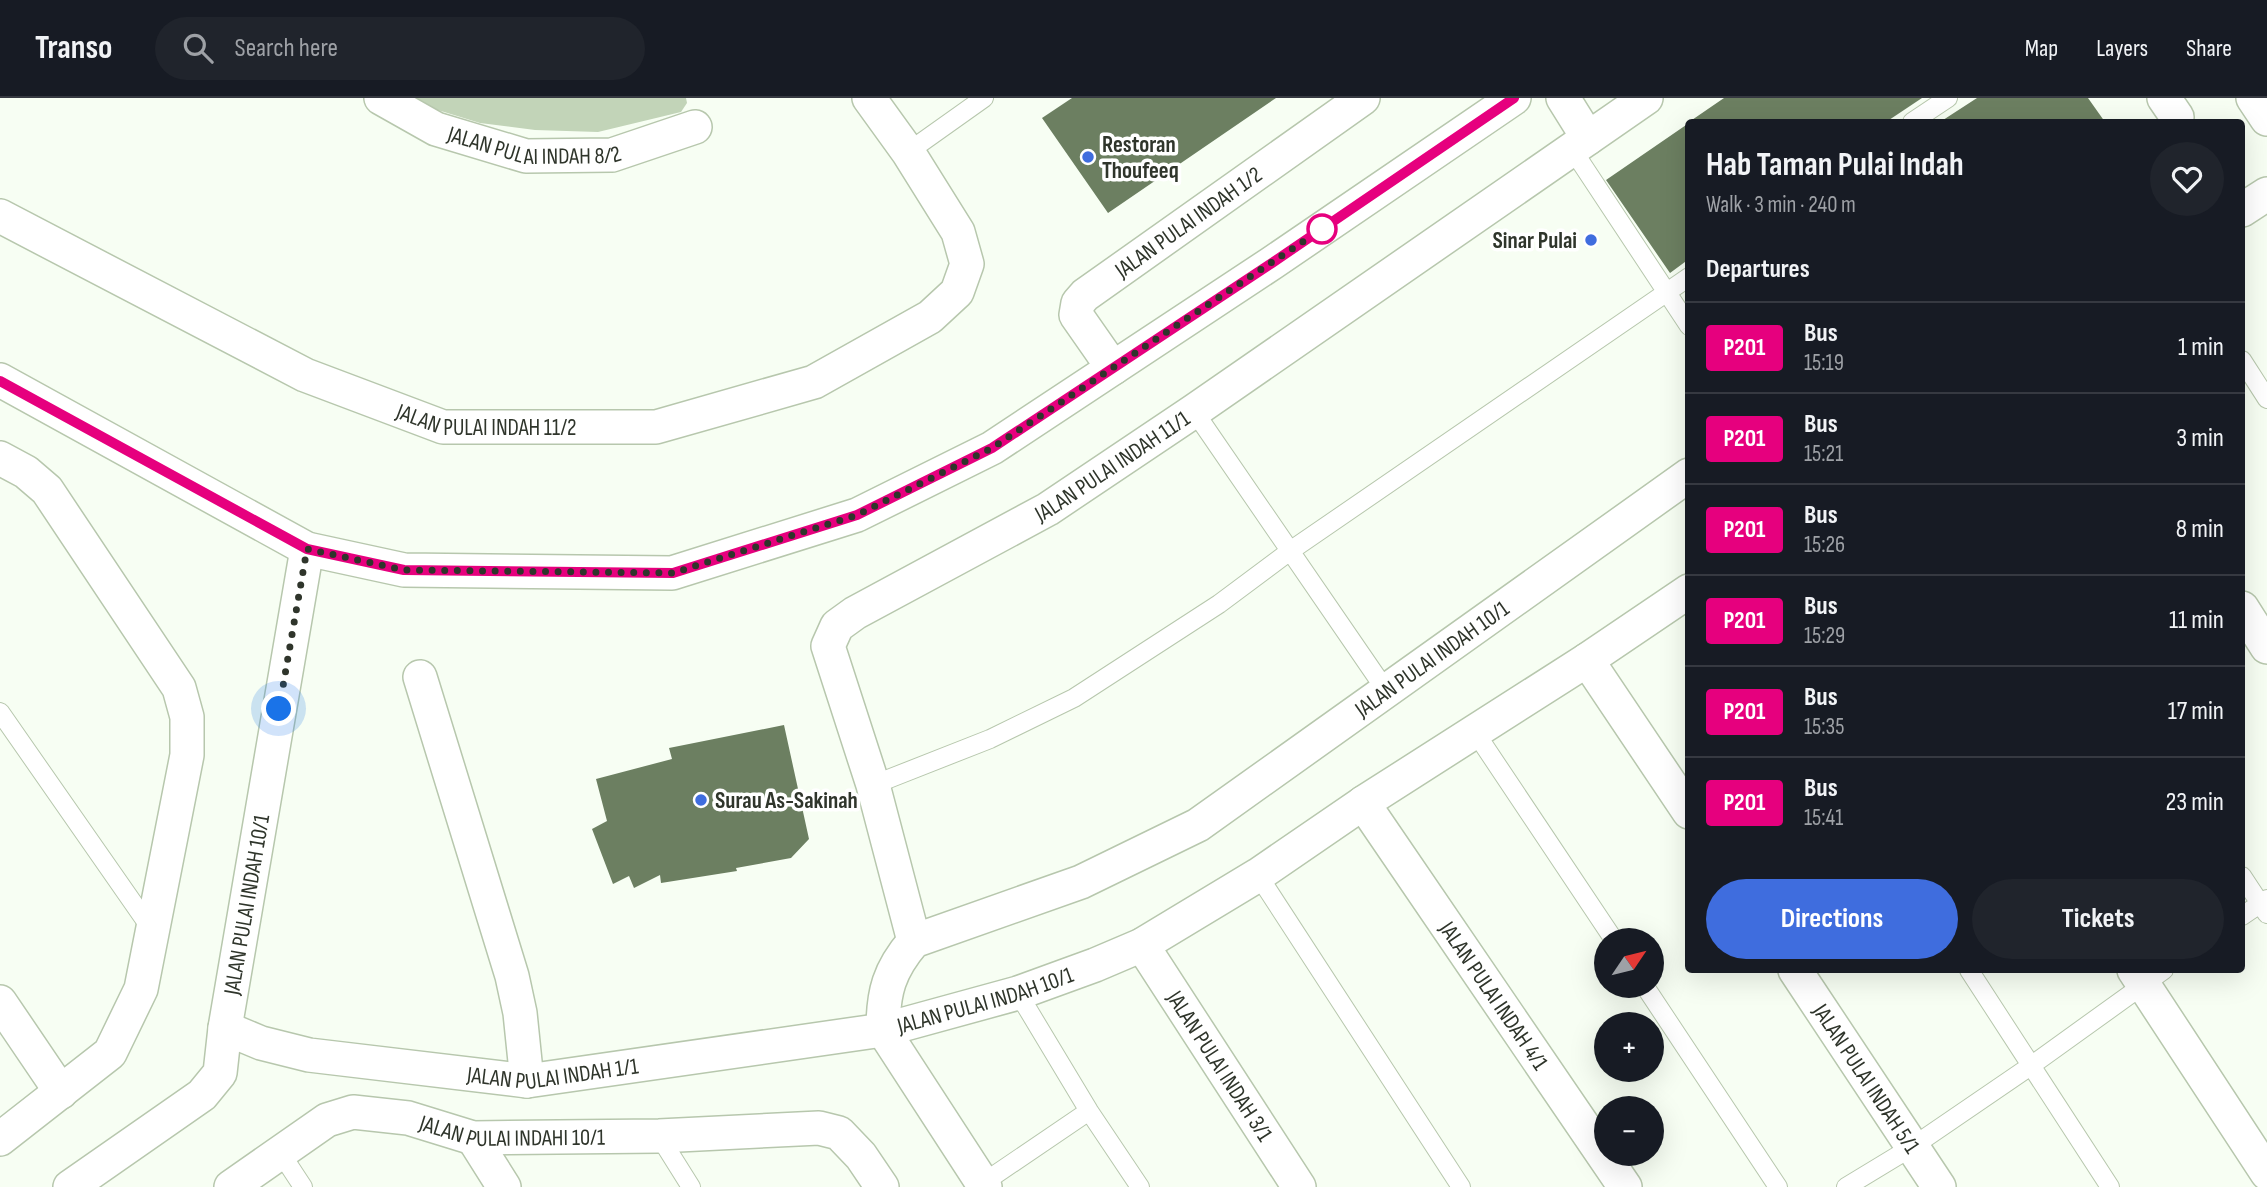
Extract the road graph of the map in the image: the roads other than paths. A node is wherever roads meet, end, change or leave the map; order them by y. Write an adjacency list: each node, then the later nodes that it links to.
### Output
1 (381, 98): 14 (street, JALAN PULAI INDAH 8/2)
2 (869, 98): 16 (street)
3 (984, 98): 16 (lane)
4 (1363, 98): 24 (street, JALAN PULAI INDAH 1/2)
5 (1514, 98): 24 (street)
6 (1563, 98): 15 (street)
7 (1646, 98): 15 (street, JALAN PULAI INDAH 11/1)
8 (1948, 98): 11 (lane)
9 (2164, 98): 12 (street)
10 (2253, 98): 13 (street)
11 (1916, 119)
12 (2177, 119)
13 (2267, 119)
14 (695, 127)
15 (1580, 144): 21 (lane); 27 (street, JALAN PULAI INDAH 11/1)
16 (908, 152): 19 (street, JALAN PULAI INDAH 11/2)
17 (2267, 194): 18 (street)
18 (2245, 208)
19 (0, 216)
20 (1685, 280): 21 (lane)
21 (1666, 292): 22 (lane); 31 (lane)
22 (1685, 320)
23 (2245, 365): 26 (lane)
24 (1113, 368): 30 (street)
25 (0, 380): 30 (street)
26 (2267, 399)
27 (1194, 411): 31 (lane); 40 (street, JALAN PULAI INDAH 11/1)
28 (0, 458): 48 (street)
29 (1685, 478): 37 (street, JALAN PULAI INDAH 10/1)
30 (307, 549): 57 (street, JALAN PULAI INDAH 10/1)
31 (1290, 551): 37 (lane); 40 (lane)
32 (1685, 594): 35 (street, JALAN PULAI INDAH 10/1)
33 (2245, 613): 34 (street)
34 (2267, 647)
35 (1587, 660): 39 (street, JALAN PULAI INDAH 10/1); 42 (street)
36 (420, 677): 60 (street)
37 (1387, 692): 49 (street, JALAN PULAI INDAH 10/1)
38 (0, 712): 48 (lane)
39 (1475, 732): 41 (street, JALAN PULAI INDAH 10/1); 47 (lane)
40 (873, 785): 49 (street, JALAN PULAI INDAH 11/1)
41 (1363, 803): 43 (street, JALAN PULAI INDAH 10/1); 79 (street, JALAN PULAI INDAH 4/1)
42 (1685, 805)
43 (1258, 876): 50 (street, JALAN PULAI INDAH 10/1); 78 (lane)
44 (2245, 880): 45 (lane)
45 (2265, 905): 46 (lane)
46 (2245, 915)
47 (1606, 928)
48 (153, 932): 61 (street)
49 (914, 941): 58 (street, JALAN PULAI INDAH 10/1)
50 (1142, 945): 54 (street, JALAN PULAI INDAH 10/1); 77 (street, JALAN PULAI INDAH 3/1)
51 (1797, 973): 66 (street, JALAN PULAI INDAH 5/1)
52 (1971, 973): 59 (lane)
53 (2147, 974): 59 (lane); 68 (street)
54 (1018, 993): 58 (street, JALAN PULAI INDAH 10/1); 62 (lane)
55 (1653, 998): 80 (lane)
56 (0, 1002): 61 (street)
57 (225, 1028): 60 (street, JALAN PULAI INDAH 1/1); 70 (street, JALAN PULAI INDAH 10/1)
58 (883, 1030): 60 (street, JALAN PULAI INDAH 1/1); 69 (street)
59 (2032, 1065): 66 (lane); 83 (lane)
60 (527, 1081)
61 (61, 1092): 65 (street)
62 (1089, 1111): 69 (lane); 76 (lane)
63 (659, 1136): 64 (street, JALAN PULAI INDAHI 10/1); 74 (lane); 75 (street, JALAN PULAI INDAHI 10/1)
64 (473, 1138): 67 (street, JALAN PULAI INDAHI 10/1); 73 (street)
65 (0, 1139)
66 (1912, 1147): 81 (lane); 82 (street, JALAN PULAI INDAH 5/1)
67 (280, 1152): 71 (street, JALAN PULAI INDAHI 10/1); 72 (lane)
68 (2267, 1173)
69 (984, 1185)
70 (70, 1187)
71 (231, 1187)
72 (303, 1187)
73 (505, 1187)
74 (691, 1187)
75 (882, 1187)
76 (1140, 1187)
77 (1299, 1187)
78 (1461, 1187)
79 (1625, 1187)
80 (1778, 1187)
81 (1846, 1187)
82 (1939, 1187)
83 (2110, 1187)

